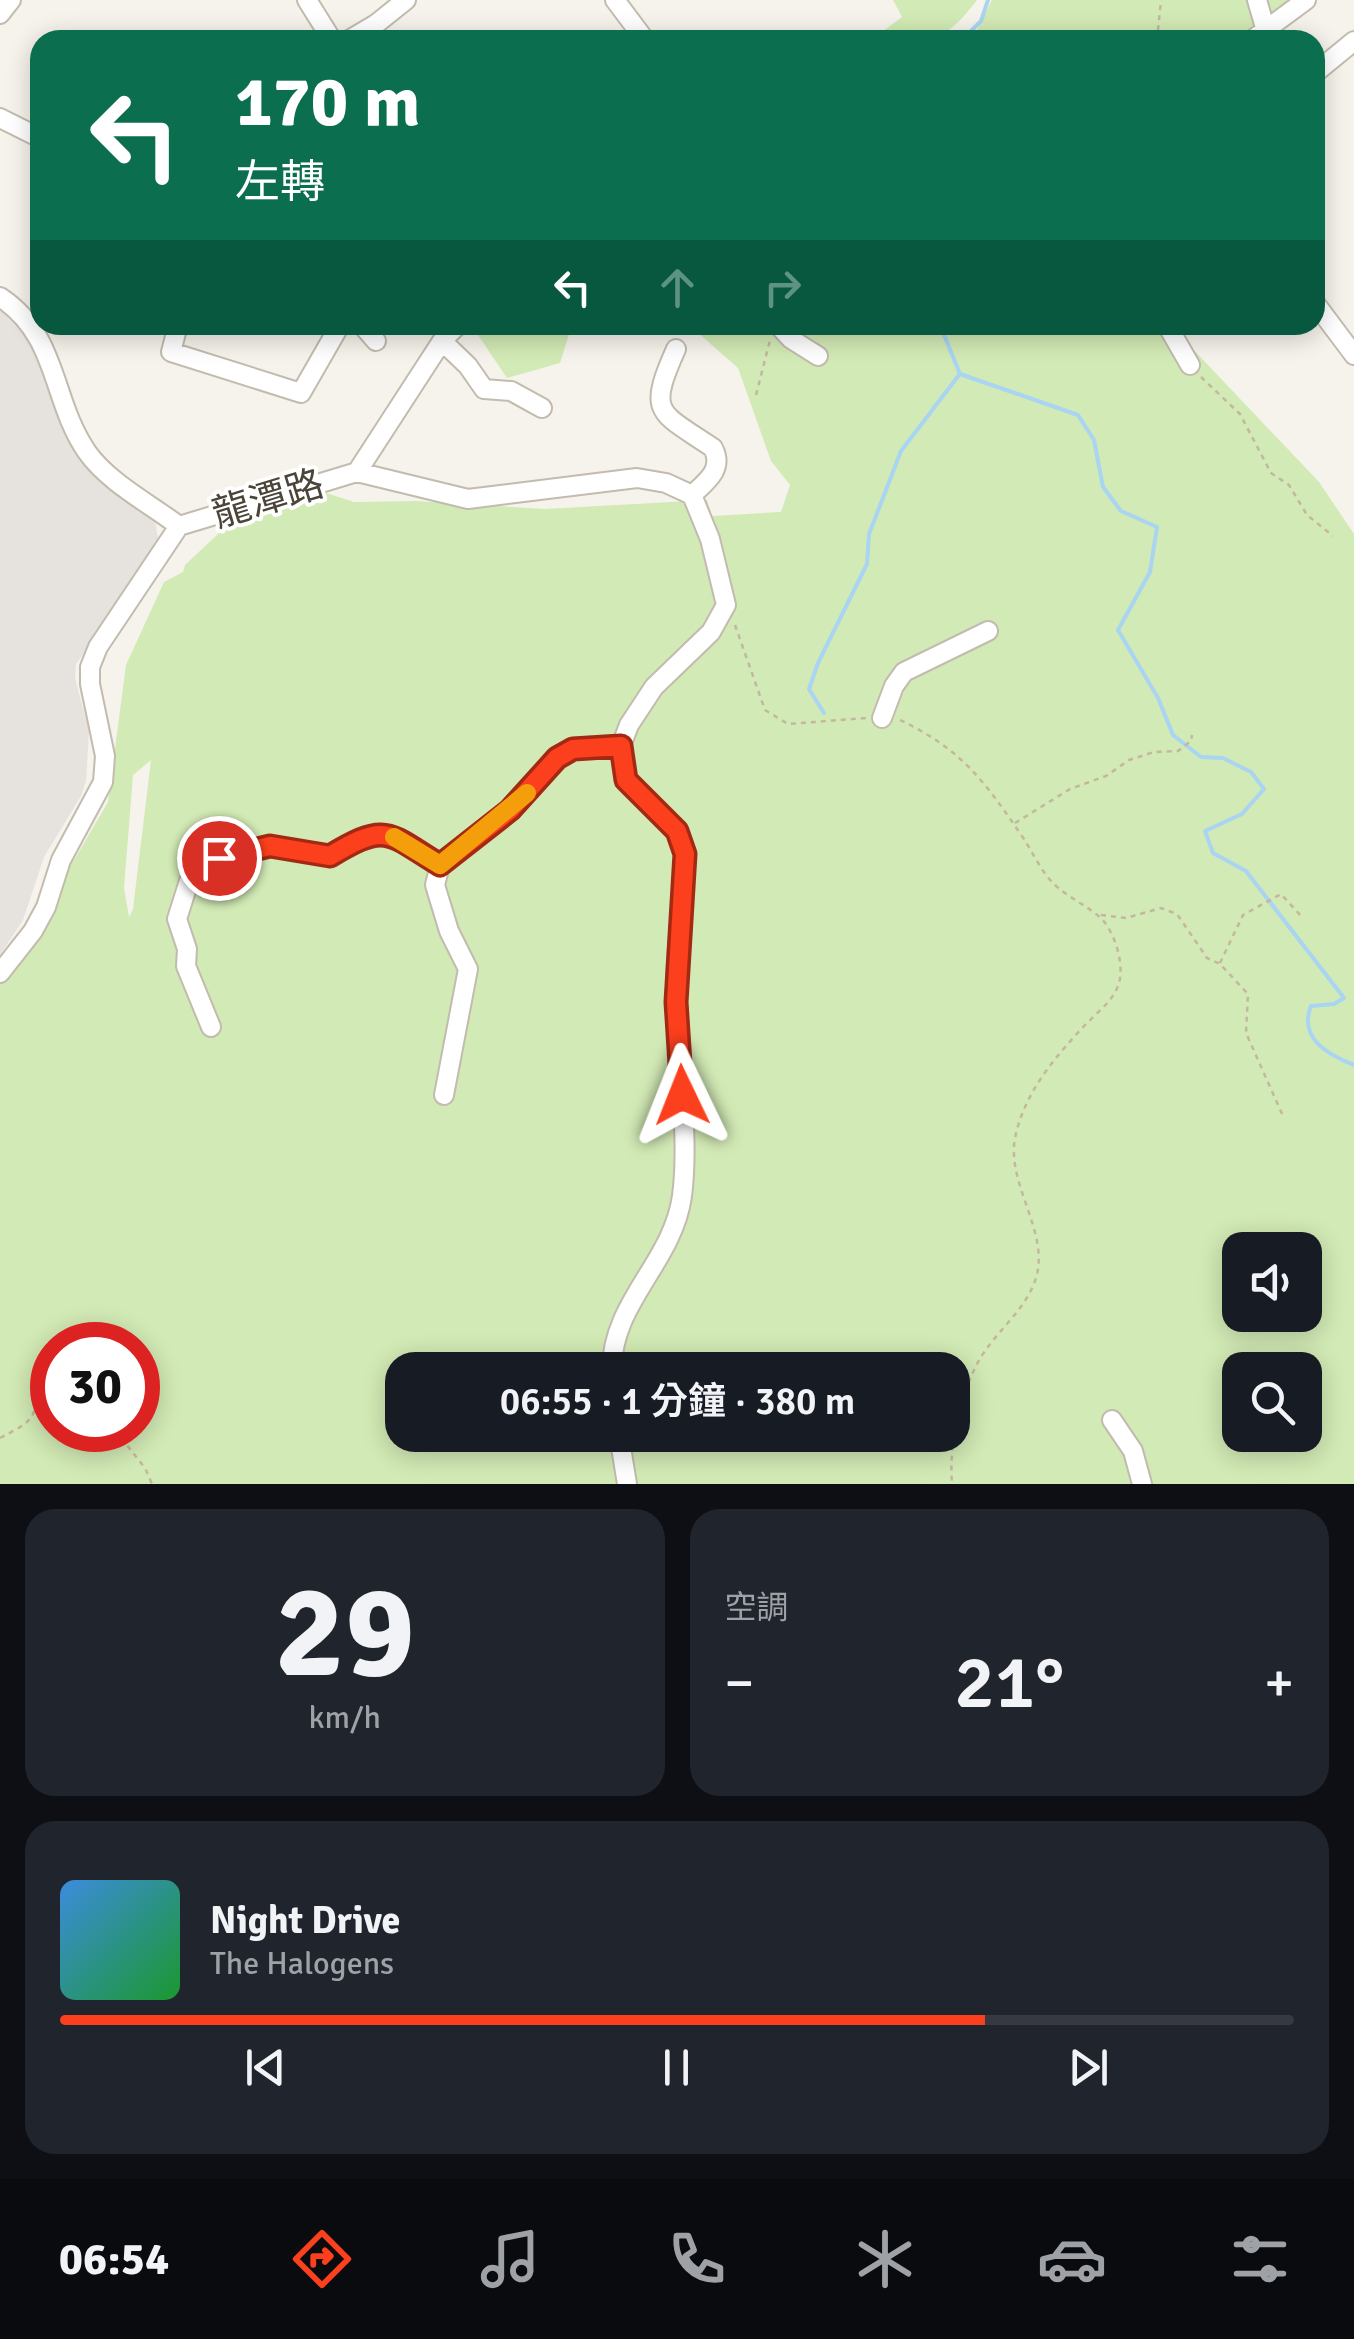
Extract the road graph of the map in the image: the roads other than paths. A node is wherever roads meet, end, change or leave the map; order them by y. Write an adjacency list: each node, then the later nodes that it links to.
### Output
1 (11, 0): 7 (street)
2 (307, 0): 8 (street)
3 (406, 0): 9 (street)
4 (615, 0): 10 (street)
5 (1257, 0): 11 (street)
6 (1306, 0): 12 (street)
7 (0, 14)
8 (326, 30)
9 (366, 30)
10 (638, 30)
11 (1259, 30)
12 (1266, 30)
13 (1354, 40): 14 (street)
14 (1325, 65)
15 (0, 118): 16 (street)
16 (30, 133)
17 (0, 298): 19 (street, 龍潭路)
18 (1325, 316): 30 (street)
19 (30, 328)
20 (35, 335): 36 (street, 龍潭路)
21 (175, 335): 22 (street)
22 (334, 335)
23 (371, 335): 27 (street)
24 (449, 335): 28 (street)
25 (783, 335): 31 (street)
26 (1173, 335): 32 (street)
27 (376, 340)
28 (442, 342): 33 (street); 34 (street)
29 (676, 349): 35 (street)
30 (1354, 355)
31 (818, 356)
32 (1190, 366)
33 (542, 408)
34 (357, 472): 35 (street); 36 (street, 龍潭路)
35 (692, 495): 39 (street)
36 (179, 526): 41 (street)
37 (988, 631): 38 (street)
38 (882, 718)
39 (621, 746): 40 (street); 44 (street)
40 (440, 865): 42 (street); 43 (street)
41 (0, 973)
42 (211, 1027)
43 (444, 1096)
44 (612, 1352)
45 (1112, 1420): 48 (street)
46 (621, 1452): 47 (street)
47 (626, 1484)
48 (1142, 1484)

